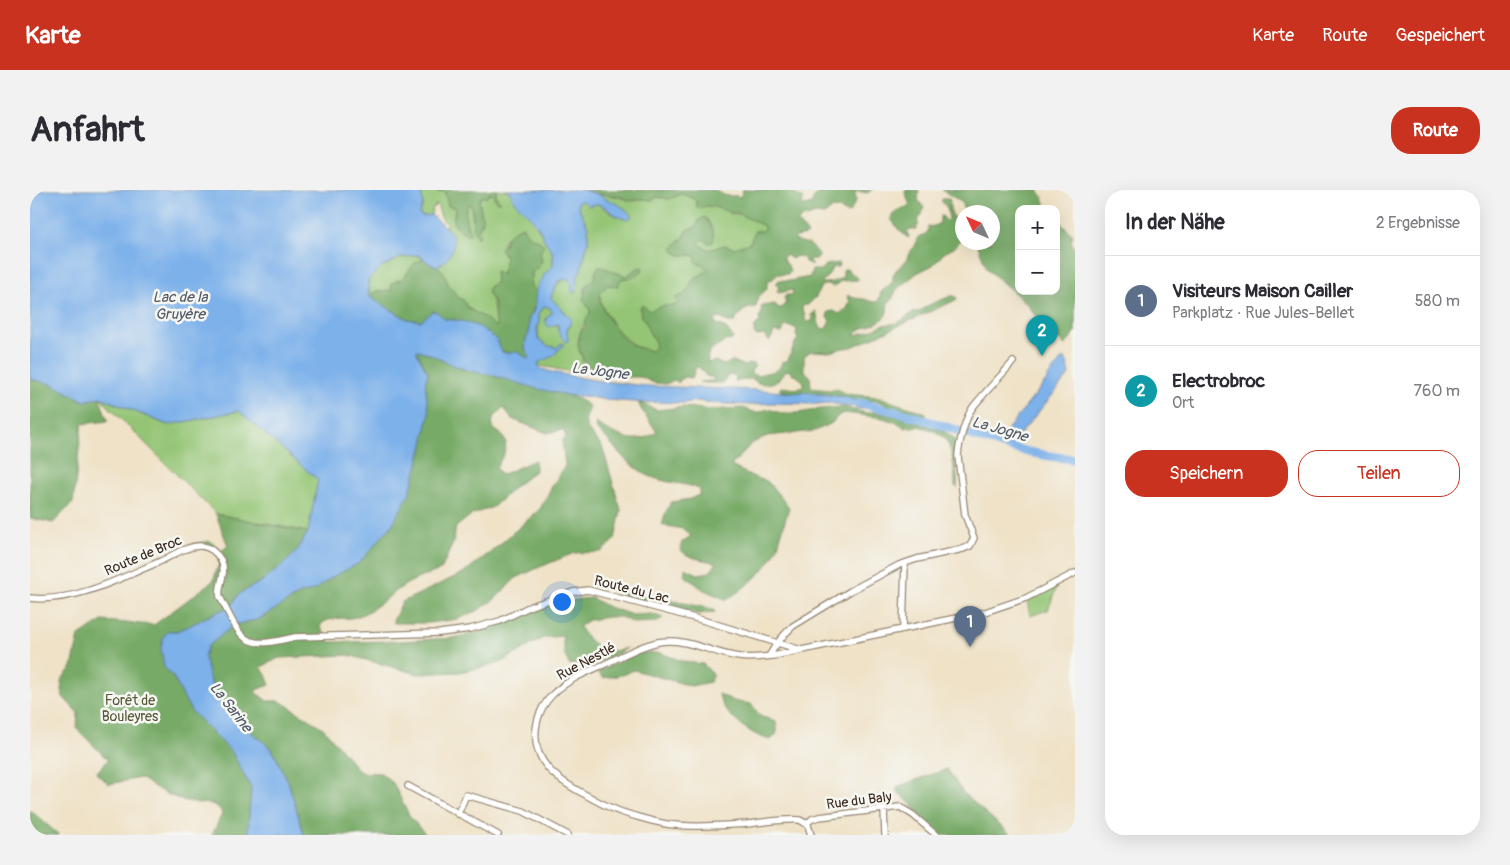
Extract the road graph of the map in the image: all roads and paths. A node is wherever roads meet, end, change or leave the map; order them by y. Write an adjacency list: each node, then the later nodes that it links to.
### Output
1 (1013, 362): 2 (street)
2 (905, 563): 5 (street); 6 (street)
3 (1075, 573): 5 (street, Rue Nestlé)
4 (30, 598): 7 (street, Route de Broc)
5 (904, 629): 8 (street, Rue Nestlé)
6 (777, 642): 7 (street, Route du Lac); 8 (street, Route du Lac); 9 (street)
7 (260, 643)
8 (801, 650): 9 (street, Rue Nestlé)
9 (770, 656): 13 (street, Rue Nestlé)
10 (408, 786): 12 (street)
11 (884, 809): 13 (street, Rue du Baly); 17 (street); 18 (street, Rue du Baly)
12 (458, 814): 14 (street); 15 (street)
13 (806, 824): 16 (street)
14 (498, 835)
15 (568, 835)
16 (811, 835)
17 (885, 835)
18 (936, 835)

